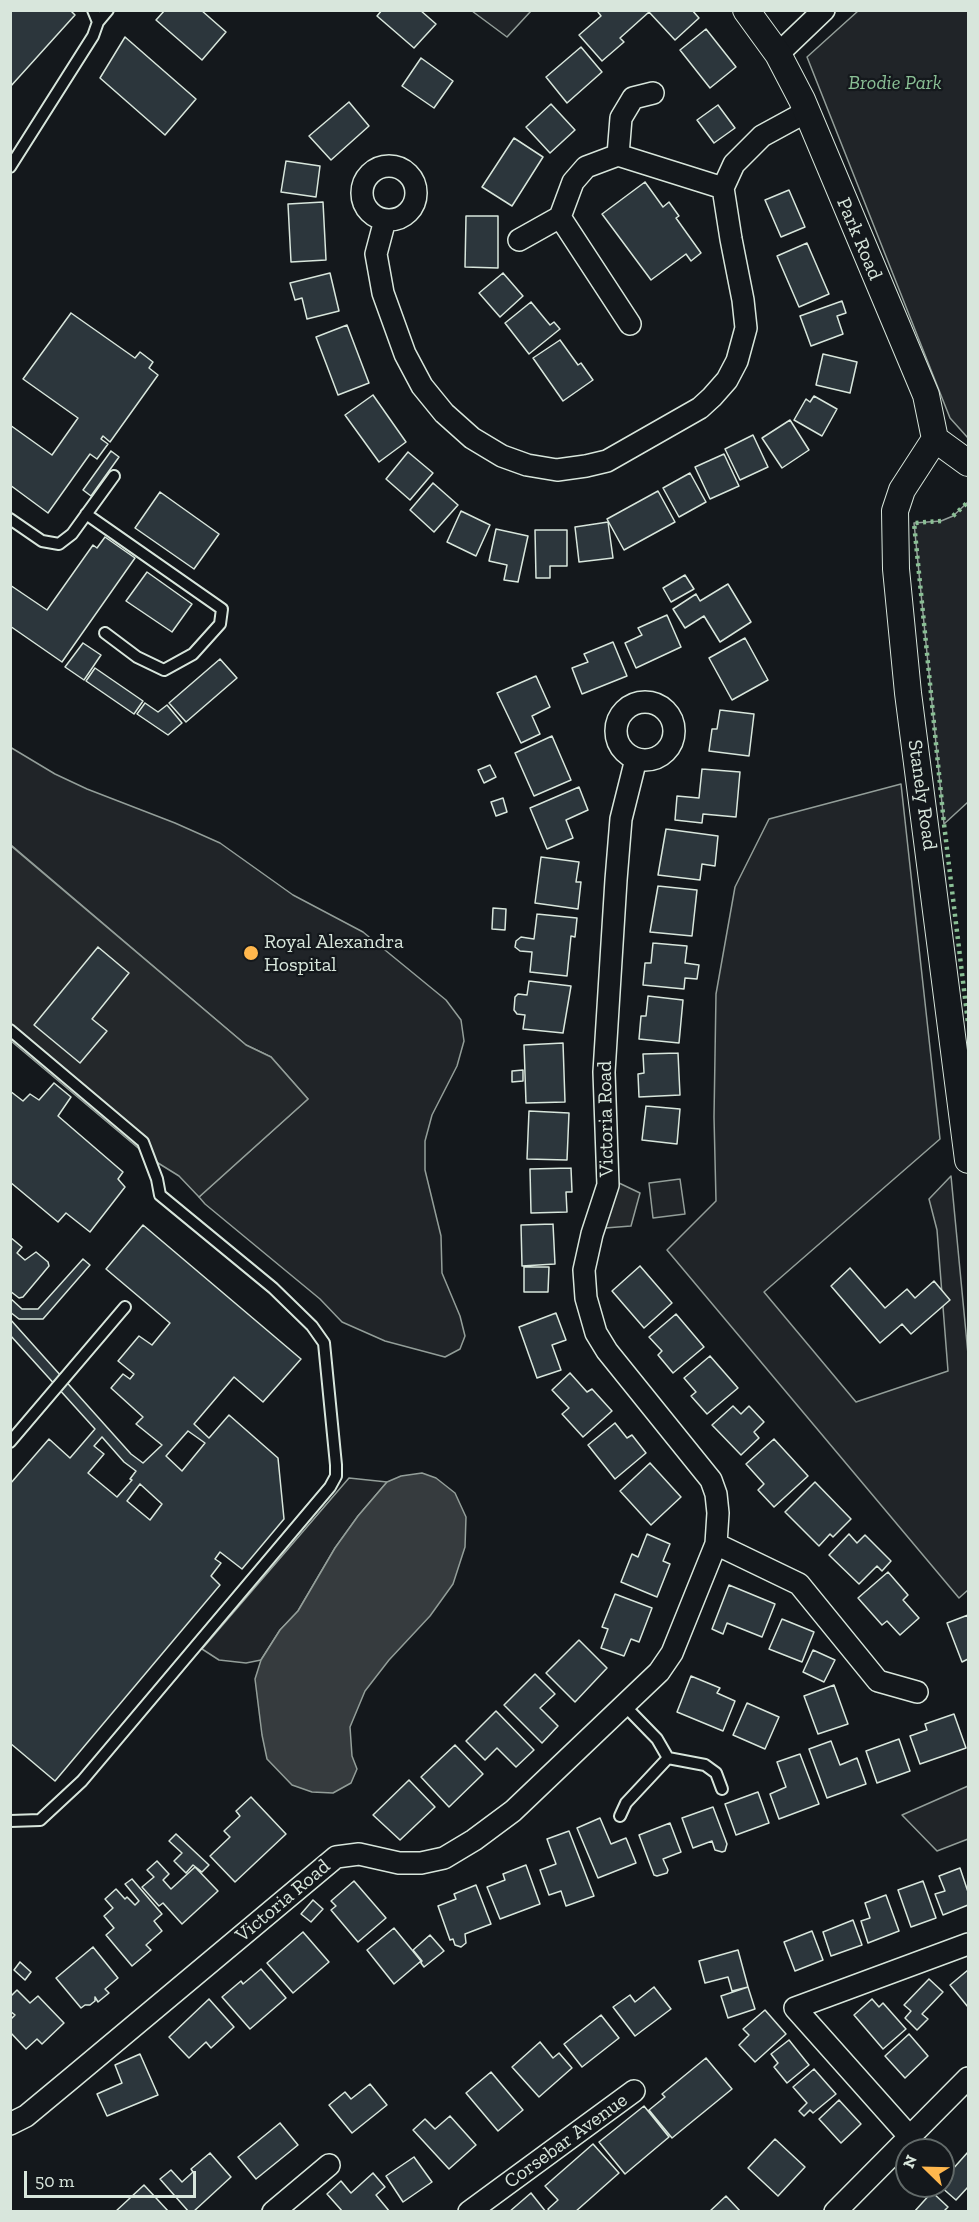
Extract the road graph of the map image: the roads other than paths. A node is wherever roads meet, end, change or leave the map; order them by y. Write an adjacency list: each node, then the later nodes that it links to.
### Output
1 (93, 10): 5 (lane)
2 (108, 10): 5 (lane)
3 (746, 10): 6 (street, Park Road)
4 (824, 10): 6 (street)
5 (98, 22): 10 (lane)
6 (778, 54): 8 (street, Park Road)
7 (653, 93): 9 (street)
8 (807, 112): 11 (street); 16 (street, Park Road)
9 (618, 155): 11 (street); 12 (street)
10 (10, 167)
11 (723, 188): 13 (street)
12 (560, 218): 14 (street); 15 (street)
13 (385, 220)
14 (519, 240)
15 (630, 324)
16 (935, 440): 17 (street); 24 (street, Stanely Road)
17 (969, 463)
18 (114, 476): 19 (lane)
19 (86, 514): 20 (lane); 21 (lane)
20 (10, 519)
21 (105, 633)
22 (636, 759): 27 (street, Victoria Road)
23 (10, 1030): 33 (lane)
24 (968, 1155)
25 (125, 1307): 26 (lane)
26 (10, 1442)
27 (716, 1544): 28 (street); 29 (street, Victoria Road)
28 (917, 1692)
29 (624, 1705): 30 (lane); 37 (street, Victoria Road)
30 (668, 1758): 31 (lane); 32 (lane)
31 (722, 1789)
32 (620, 1816)
33 (10, 1821)
34 (969, 1944): 38 (street)
35 (969, 2078): 38 (street)
36 (634, 2091): 41 (street, Corsebar Avenue)
37 (10, 2124)
38 (909, 2136): 42 (street)
39 (329, 2165): 40 (street)
40 (273, 2211)
41 (469, 2211)
42 (835, 2211)

